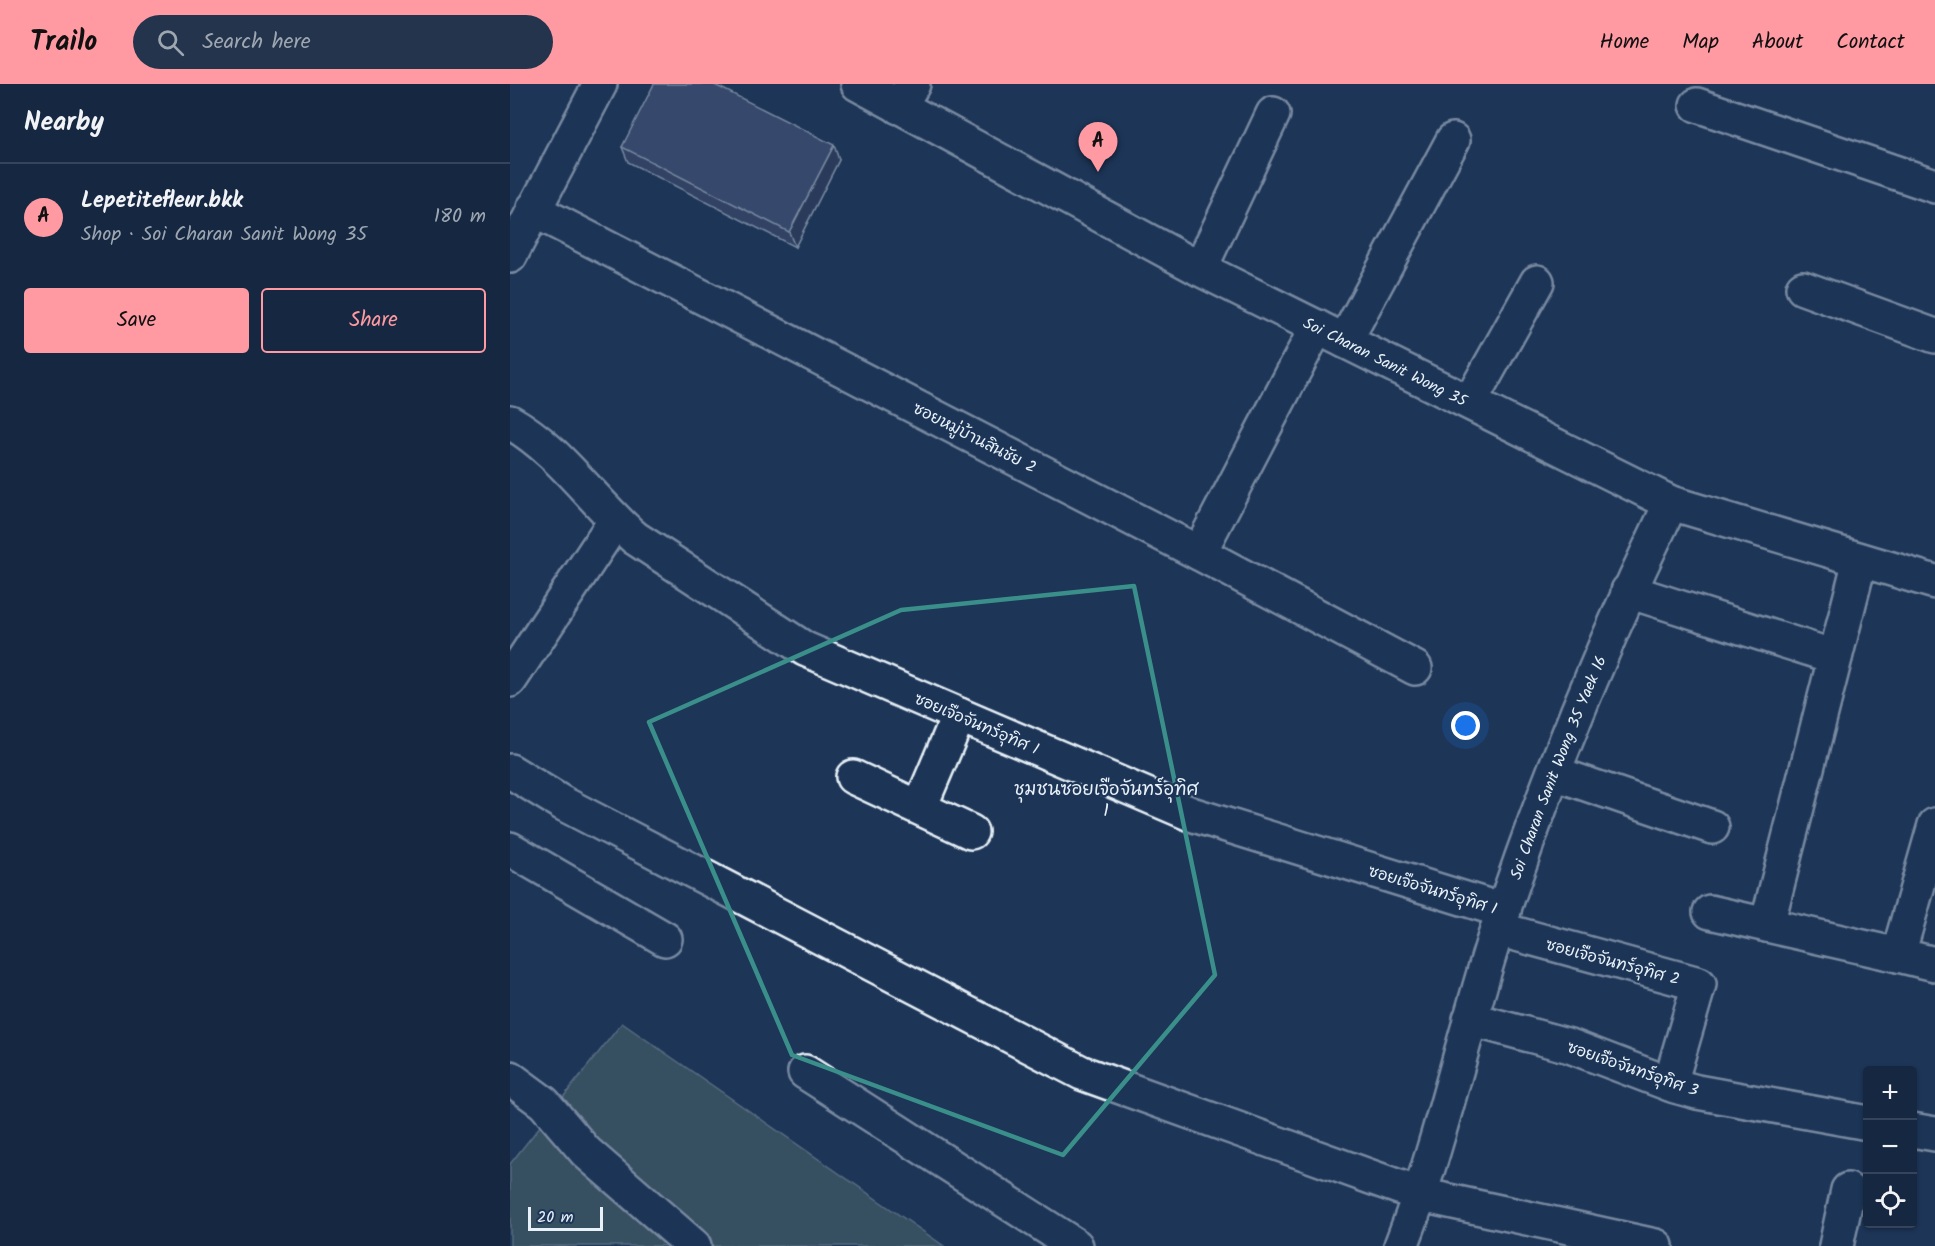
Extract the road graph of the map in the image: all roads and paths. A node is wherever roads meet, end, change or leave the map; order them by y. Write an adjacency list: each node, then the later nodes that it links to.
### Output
1 (600, 84): 8 (street)
2 (858, 84): 3 (street, Soi Charan Sanit Wong 35)
3 (906, 95): 10 (street, Soi Charan Sanit Wong 35)
4 (1697, 105): 7 (street)
5 (1273, 114): 10 (street)
6 (1454, 140): 13 (street)
7 (1935, 186)
8 (534, 208): 9 (street); 19 (street, ซอยหมู่บ้านสินชัย 2)
9 (510, 255)
10 (1200, 269): 13 (street, Soi Charan Sanit Wong 35)
11 (1537, 282): 15 (street)
12 (1803, 288): 14 (street)
13 (1331, 334): 15 (street, Soi Charan Sanit Wong 35); 19 (street)
14 (1935, 336)
15 (1470, 402): 17 (street, Soi Charan Sanit Wong 35)
16 (510, 422): 18 (street, ซอยเจือจันทร์อุทิศ 1)
17 (1671, 503): 20 (street, Soi Charan Sanit Wong 35); 22 (street, Soi Charan Sanit Wong 35 Yaek 16)
18 (615, 521): 25 (street); 26 (street, ซอยเจือจันทร์อุทิศ 1)
19 (1199, 552): 24 (street, ซอยหมู่บ้านสินชัย 2)
20 (1860, 560): 21 (street, Soi Charan Sanit Wong 35); 23 (street)
21 (1935, 582)
22 (1628, 591): 23 (street); 28 (street, Soi Charan Sanit Wong 35 Yaek 16)
23 (1836, 657): 37 (street)
24 (1414, 669)
25 (510, 680)
26 (959, 715): 30 (street); 36 (street, ซอยเจือจันทร์อุทิศ 1)
27 (510, 771): 49 (street)
28 (1554, 773): 32 (street); 36 (street, Soi Charan Sanit Wong 35 Yaek 16)
29 (853, 777): 30 (street)
30 (920, 807): 33 (street)
31 (1935, 825): 39 (street)
32 (1712, 827)
33 (971, 832)
34 (510, 849): 38 (street)
35 (1710, 912): 37 (street)
36 (1501, 920): 41 (street, Soi Charan Sanit Wong 35 Yaek 16); 44 (street, ซอยเจือจันทร์อุทิศ 2)
37 (1767, 925): 39 (street)
38 (665, 939)
39 (1898, 955): 40 (street)
40 (1935, 964)
41 (1470, 1019): 44 (street, ซอยเจือจันทร์อุทิศ 3); 49 (street, Soi Charan Sanit Wong 35 Yaek 16)
42 (805, 1072): 51 (street)
43 (510, 1078): 50 (street)
44 (1670, 1084): 45 (street, ซอยเจือจันทร์อุทิศ 3)
45 (1863, 1122)
46 (1917, 1131): 47 (street)
47 (1935, 1134)
48 (1848, 1190): 54 (street)
49 (1421, 1195): 52 (street, Soi Charan Sanit Wong 35 Yaek 16); 53 (street)
50 (694, 1246)
51 (1076, 1246)
52 (1401, 1246)
53 (1656, 1246)
54 (1836, 1246)

